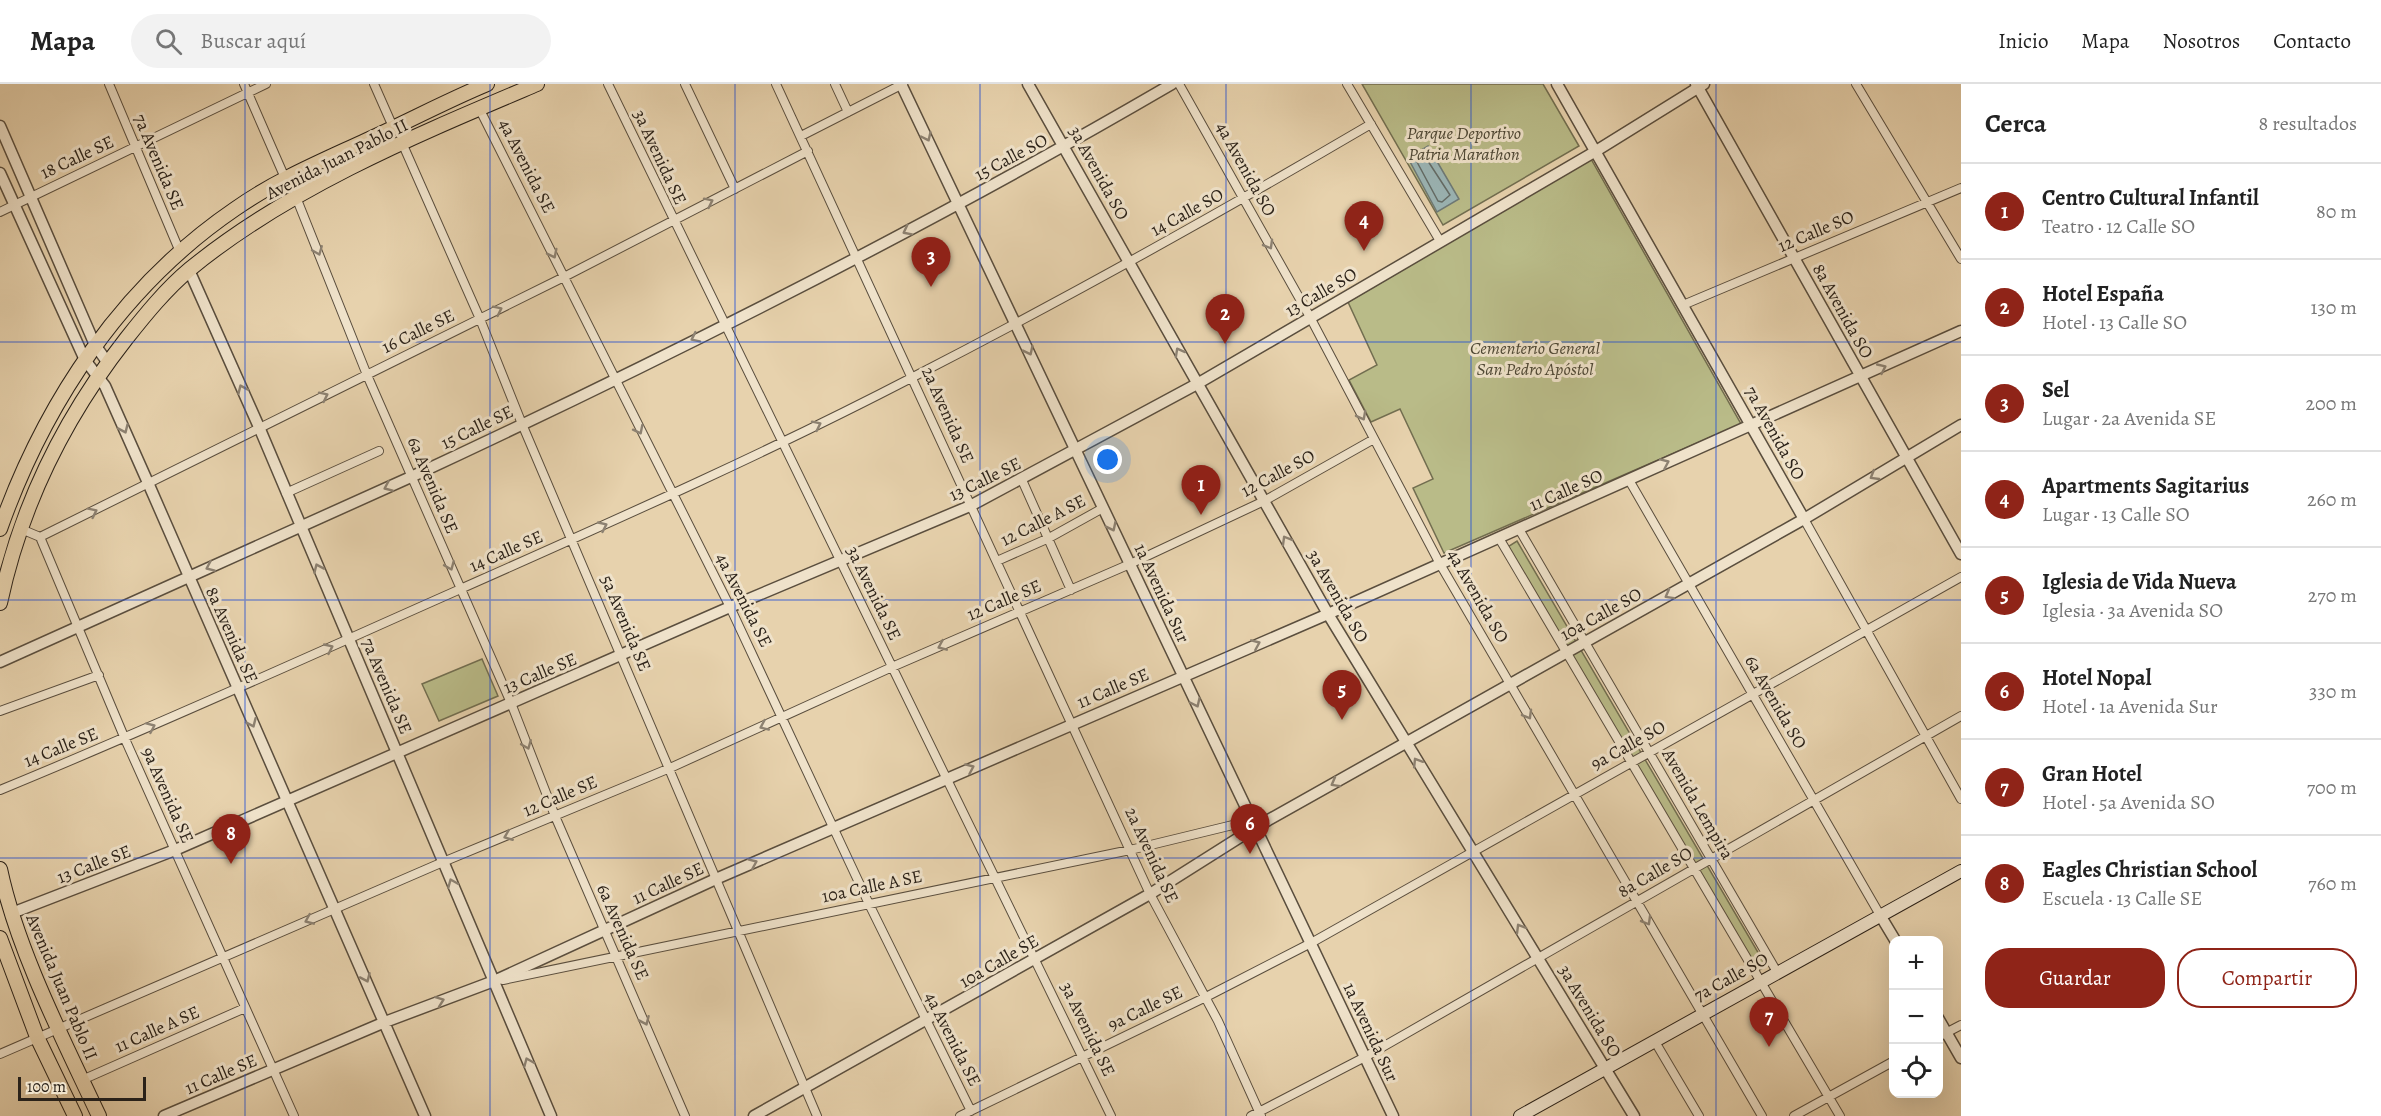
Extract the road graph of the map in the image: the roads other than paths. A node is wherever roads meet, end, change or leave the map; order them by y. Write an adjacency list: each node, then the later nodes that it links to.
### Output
1 (109, 84): 29 (street, 7a Avenida SE)
2 (244, 84): 20 (street)
3 (266, 84): 20 (street, 18 Calle SE)
4 (374, 84): 25 (street)
5 (487, 84): 19 (highway, Avenida Juan Pablo II)
6 (537, 84): 21 (highway, Avenida Juan Pablo II)
7 (608, 84): 43 (street, 3a Avenida SE)
8 (685, 84): 35 (street)
9 (776, 84): 26 (street, 2a Avenida SE)
10 (835, 84): 22 (street)
11 (902, 84): 22 (street); 40 (street, 1a Avenida Sur, one-way to 40)
12 (1028, 84): 28 (street, 3a Avenida SO)
13 (1172, 84): 28 (street, 15 Calle SO)
14 (1179, 84): 38 (street, 4a Avenida SO)
15 (1347, 84): 23 (street)
16 (1557, 84): 31 (street, 7a Avenida SO)
17 (1856, 84): 39 (street)
18 (1699, 85): 31 (street, 13 Calle SO); 47 (street, 8a Avenida SO)
19 (464, 88): 25 (highway, Avenida Juan Pablo II)
20 (248, 93): 29 (street, 18 Calle SE); 33 (street)
21 (479, 108): 27 (highway, Avenida Juan Pablo II); 51 (street, 4a Avenida SE, one-way to 51)
22 (848, 112): 26 (street)
23 (1371, 124): 38 (street, 14 Calle SO); 44 (street)
24 (0, 126): 36 (street)
25 (393, 127): 33 (highway, Avenida Juan Pablo II)
26 (801, 136): 30 (street, 2a Avenida SE)
27 (403, 145): 37 (highway, Avenida Juan Pablo II); 54 (street, 5a Avenida SE)
28 (1066, 146): 40 (street, 15 Calle SO); 49 (street, 3a Avenida SO)
29 (136, 147): 36 (street, 18 Calle SE); 45 (street, 7a Avenida SE)
30 (808, 151): 35 (street, 16 Calle SE); 46 (street, 2a Avenida SE)
31 (1596, 151): 44 (street, 13 Calle SO); 52 (street, 7a Avenida SO)
32 (0, 173): 41 (street, 8a Avenida SE)
33 (285, 178): 45 (highway, Avenida Juan Pablo II)
34 (1961, 188): 39 (street, 12 Calle SO)
35 (735, 189): 43 (street, 16 Calle SE, one-way to 35)
36 (31, 197): 41 (street, 18 Calle SE); 58 (street)
37 (296, 197): 50 (highway, Avenida Juan Pablo II); 61 (street, 6a Avenida SE, one-way to 61)
38 (1243, 199): 49 (street, 14 Calle SO); 53 (street, 4a Avenida SO, one-way to 53)
39 (1927, 202): 47 (street, 12 Calle SO); 48 (street)
40 (959, 204): 46 (street, 15 Calle SE, one-way to 46); 55 (street, 1a Avenida Sur)
41 (15, 205): 42 (street, 18 Calle SE); 59 (street, 8a Avenida SE)
42 (0, 212)
43 (672, 220): 51 (street, 16 Calle SE); 56 (street, 3a Avenida SE)
44 (1440, 242): 53 (street, 13 Calle SO)
45 (180, 252): 58 (highway, Avenida Juan Pablo II)
46 (857, 257): 56 (street, 15 Calle SE); 63 (street, 2a Avenida SE)
47 (1794, 258): 52 (street, 12 Calle SO); 64 (street, 8a Avenida SO)
48 (1961, 259)
49 (1130, 262): 55 (street, 14 Calle SO); 66 (street, 3a Avenida SO, one-way to 49)
50 (189, 270): 60 (highway, Avenida Juan Pablo II); 70 (street, 7a Avenida SE, one-way to 50)
51 (564, 277): 54 (street, 16 Calle SE, one-way to 51); 65 (street, 4a Avenida SE)
52 (1683, 304): 68 (street, 7a Avenida SO)
53 (1310, 317): 66 (street, 13 Calle SO); 71 (street, 4a Avenida SO, one-way to 71)
54 (480, 319): 61 (street, 16 Calle SE); 67 (street, 5a Avenida SE)
55 (1015, 323): 63 (street, 14 Calle SE); 73 (street, 1a Avenida Sur, one-way to 73)
56 (724, 324): 65 (street, 15 Calle SE, one-way to 65); 72 (street, 3a Avenida SE)
57 (1961, 331): 64 (street, 11 Calle SO, one-way to 57)
58 (95, 345): 59 (highway, Avenida Juan Pablo II); 60 (street)
59 (85, 360): 62 (street, 8a Avenida SE); 84 (highway, Avenida Juan Pablo II)
60 (108, 363): 62 (highway, Avenida Juan Pablo II)
61 (367, 375): 70 (street, 16 Calle SE, one-way to 61); 76 (street, 6a Avenida SE)
62 (98, 377): 79 (street, 8a Avenida SE, one-way to 79); 88 (highway, Avenida Juan Pablo II)
63 (914, 377): 72 (street, 14 Calle SE, one-way to 63); 83 (street, 2a Avenida SE)
64 (1861, 377): 68 (street, 11 Calle SO); 75 (street, 8a Avenida SO)
65 (613, 378): 67 (street, 15 Calle SE); 81 (street, 4a Avenida SE, one-way to 81)
66 (1197, 384): 73 (street, 13 Calle SO); 82 (street, 3a Avenida SO)
67 (522, 424): 76 (street, 15 Calle SE); 94 (street, 5a Avenida SE)
68 (1751, 425): 78 (street, 11 Calle SO, one-way to 68); 86 (street, 7a Avenida SO)
69 (1961, 425): 75 (street, 10a Calle SO)
70 (259, 428): 79 (street, 16 Calle SE); 80 (street, 7a Avenida SE)
71 (1374, 438): 82 (street, 12 Calle SO); 99 (street, 4a Avenida SO)
72 (782, 442): 81 (street, 14 Calle SE); 96 (street, 3a Avenida SE)
73 (1076, 449): 77 (street, 13 Calle SE); 85 (street, 1a Avenida Sur)
74 (379, 452): 80 (street)
75 (1906, 457): 86 (street, 10a Calle SO, one-way to 86); 95 (street, 8a Avenida SO)
76 (412, 476): 87 (street, 15 Calle SE, one-way to 87); 103 (street, 6a Avenida SE, one-way to 103)
77 (1022, 480): 83 (street, 13 Calle SE); 92 (street)
78 (1629, 480): 89 (street, 11 Calle SO); 102 (street, 6a Avenida SO)
79 (149, 484): 91 (street, 16 Calle SE, one-way to 79); 100 (street, 8a Avenida SE)
80 (286, 493): 87 (street, 7a Avenida SE)
81 (671, 495): 94 (street, 14 Calle SE, one-way to 81); 106 (street, 4a Avenida SE)
82 (1263, 501): 98 (street, 12 Calle SO); 108 (street, 3a Avenida SO, one-way to 82)
83 (970, 506): 96 (street, 13 Calle SE); 97 (street, 2a Avenida SE)
84 (3, 507): 90 (highway, Avenida Juan Pablo II)
85 (1103, 508): 92 (street, 12 Calle A SE); 98 (street, 1a Avenida Sur, one-way to 98)
86 (1804, 519): 102 (street, 10a Calle SO); 110 (street, 7a Avenida SO)
87 (300, 526): 100 (street, 15 Calle SE, one-way to 100); 111 (street, 7a Avenida SE, one-way to 87)
88 (21, 529): 91 (street); 105 (highway, Avenida Juan Pablo II)
89 (1519, 529): 93 (street, 11 Calle SO); 112 (street, Avenida Lempira)
90 (0, 530)
91 (40, 537): 109 (street, 9a Avenida SE)
92 (1049, 538): 97 (street, 12 Calle A SE); 104 (street)
93 (1499, 538): 99 (street, 11 Calle SO); 113 (street, Avenida Lempira)
94 (573, 540): 103 (street, 14 Calle SE); 114 (street, 5a Avenida SE)
95 (1961, 554)
96 (840, 560): 106 (street, 13 Calle SE); 116 (street, 3a Avenida SE)
97 (997, 561): 107 (street, 2a Avenida SE)
98 (1130, 564): 104 (street, 12 Calle SE); 118 (street, 1a Avenida Sur)
99 (1440, 564): 108 (street, 11 Calle SO); 119 (street, 4a Avenida SO)
100 (188, 576): 109 (street, 15 Calle SE); 120 (street, 8a Avenida SE)
101 (1961, 577): 110 (street, 9a Calle SO)
102 (1689, 584): 112 (street, 10a Calle SO, one-way to 112); 121 (street, 6a Avenida SO)
103 (460, 589): 111 (street, 14 Calle SE); 122 (street, 6a Avenida SE)
104 (1071, 590): 107 (street, 12 Calle SE)
105 (0, 603)
106 (730, 607): 114 (street, 13 Calle SE); 125 (street, 4a Avenida SE)
107 (1020, 611): 116 (street, 12 Calle SE, one-way to 116); 126 (street, 2a Avenida SE)
108 (1328, 614): 118 (street, 11 Calle SO, one-way to 108); 129 (street, 3a Avenida SO)
109 (79, 626): 115 (street, 15 Calle SE); 117 (street, 9a Avenida SE)
110 (1866, 630): 121 (street, 9a Calle SO); 127 (street, 7a Avenida SO)
111 (349, 639): 120 (street, 14 Calle SE, one-way to 111); 131 (street, 7a Avenida SE)
112 (1585, 642): 113 (street, 10a Calle SO); 130 (street, Avenida Lempira)
113 (1566, 653): 119 (street, 10a Calle SO); 132 (street, Avenida Lempira)
114 (621, 656): 122 (street, 13 Calle SE); 133 (street, 5a Avenida SE)
115 (0, 662)
116 (892, 667): 125 (street, 12 Calle SE); 134 (street, 3a Avenida SE)
117 (99, 675): 123 (street); 128 (street, 9a Avenida SE)
118 (1183, 675): 126 (street, 11 Calle SE); 141 (street, 1a Avenida Sur, one-way to 141)
119 (1510, 684): 129 (street, 10a Calle SO); 136 (street, 4a Avenida SO, one-way to 136)
120 (238, 690): 128 (street, 14 Calle SE, one-way to 120); 139 (street, 8a Avenida SE, one-way to 139)
121 (1752, 694): 130 (street, 9a Calle SO); 138 (street, 6a Avenida SO)
122 (511, 703): 131 (street, 13 Calle SE); 140 (street, 6a Avenida SE, one-way to 140)
123 (0, 711)
124 (1961, 716): 127 (street, 8a Calle SO)
125 (783, 718): 133 (street, 12 Calle SE, one-way to 133); 142 (street, 4a Avenida SE)
126 (1073, 723): 134 (street, 11 Calle SE, one-way to 126); 144 (street, 2a Avenida SE)
127 (1926, 736): 137 (street, 7a Avenida SO); 138 (street, 8a Calle SO)
128 (125, 739): 135 (street, 14 Calle SE); 143 (street, 9a Avenida SE)
129 (1406, 743): 141 (street, 10a Calle SO, one-way to 141); 145 (street, 3a Avenida SO, one-way to 129)
130 (1649, 752): 132 (street, 9a Calle SO); 146 (street, Avenida Lempira)
131 (397, 753): 139 (street, 13 Calle SE); 147 (street, 7a Avenida SE)
132 (1630, 763): 136 (street, 9a Calle SO); 149 (street, Avenida Lempira)
133 (670, 768): 140 (street, 12 Calle SE); 152 (street, 5a Avenida SE)
134 (947, 778): 142 (street, 11 Calle SE); 151 (street, 3a Avenida SE)
135 (0, 790)
136 (1574, 795): 145 (street, 9a Calle SO); 154 (street, 4a Avenida SO)
137 (1961, 799)
138 (1814, 800): 146 (street, 8a Calle SO); 158 (street, 6a Avenida SO)
139 (287, 802): 143 (street, 13 Calle SE); 156 (street, 8a Avenida SE)
140 (555, 816): 147 (street, 12 Calle SE, one-way to 147); 159 (street, 6a Avenida SE)
141 (1256, 827): 144 (street, 10a Calle A SE); 153 (street, 10a Calle SE); 163 (street, 1a Avenida Sur)
142 (834, 828): 152 (street, 11 Calle SE, one-way to 142); 155 (street, 4a Avenida SE)
143 (174, 850): 157 (street, 13 Calle SE); 164 (street, 9a Avenida SE)
144 (1130, 850): 151 (street, 10a Calle A SE); 153 (street, 2a Avenida SE)
145 (1473, 851): 163 (street, 9a Calle SO); 166 (street, 3a Avenida SO, one-way to 145)
146 (1711, 859): 149 (street, 8a Calle SO); 168 (street, Avenida Lempira)
147 (443, 862): 156 (street, 12 Calle SE); 169 (street, 7a Avenida SE, one-way to 147)
148 (0, 869): 157 (highway, Avenida Juan Pablo II)
149 (1693, 869): 154 (street, 8a Calle SO); 170 (street, Avenida Lempira)
150 (1961, 871): 158 (main road, 7a Calle SO)
151 (995, 876): 155 (street, 10a Calle A SE); 167 (street, 3a Avenida SE)
152 (718, 878): 159 (street, 11 Calle SE); 160 (street, 5a Avenida SE)
153 (1150, 894): 167 (street, 10a Calle SE); 171 (street, 2a Avenida SE)
154 (1636, 902): 166 (street, 8a Calle SO); 173 (street, 4a Avenida SO, one-way to 173)
155 (869, 903): 160 (street, 10a Calle A SE); 174 (street, 4a Avenida SE)
156 (334, 909): 164 (street, 12 Calle SE, one-way to 164); 175 (street, 8a Avenida SE, one-way to 175)
157 (12, 913): 177 (highway, Avenida Juan Pablo II)
158 (1880, 915): 161 (street, 6a Avenida SO); 168 (main road, 7a Calle SO)
159 (605, 930): 165 (street, 6a Avenida SE); 169 (street, 11 Calle SE)
160 (741, 931): 165 (street, 10a Calle A SE); 189 (street, 5a Avenida SE)
161 (1893, 936)
162 (0, 938): 179 (highway)
163 (1311, 943): 171 (street, 9a Calle SE); 183 (street, 1a Avenida Sur)
164 (223, 957): 172 (street, 9a Avenida SE); 177 (street, 12 Calle SE)
165 (617, 958): 169 (street, 10a Calle A SE); 199 (street, 6a Avenida SE, one-way to 199)
166 (1538, 958): 183 (street, 8a Calle SO); 186 (street, 3a Avenida SO)
167 (1035, 959): 174 (street, 10a Calle SE); 182 (street, 3a Avenida SE)
168 (1777, 972): 170 (main road, 7a Calle SO)
169 (494, 981): 175 (street, 11 Calle SE, one-way to 169); 198 (street, 7a Avenida SE, one-way to 169)
170 (1759, 982): 173 (main road, 7a Calle SO); 190 (street, Avenida Lempira)
171 (1206, 997): 182 (street, 9a Calle SE); 192 (street, 2a Avenida SE)
172 (245, 1008): 187 (street, 9a Avenida SE); 188 (street, 11 Calle A SE)
173 (1701, 1014): 180 (main road, 7a Calle SO); 208 (street, 4a Avenida SO)
174 (925, 1021): 189 (street, 10a Calle SE); 191 (street, 4a Avenida SE)
175 (385, 1022): 187 (street, 11 Calle SE); 197 (street, 8a Avenida SE)
176 (1961, 1025): 178 (street)
177 (59, 1028): 179 (street, 12 Calle SE); 188 (highway, Avenida Juan Pablo II)
178 (1943, 1035): 184 (street)
179 (37, 1037): 181 (street, 12 Calle SE); 193 (highway)
180 (1654, 1040): 186 (main road, 7a Calle SO); 207 (street)
181 (0, 1054)
182 (1082, 1056): 191 (street, 9a Calle SE); 203 (street, 3a Avenida SE)
183 (1365, 1057): 192 (street, 8a Calle SO); 204 (street, 1a Avenida Sur)
184 (1961, 1058)
185 (1889, 1063): 190 (street)
186 (1605, 1067): 205 (main road, 7a Calle SO); 206 (street, 3a Avenida SO)
187 (273, 1070): 195 (street, 11 Calle SE); 196 (street, 9a Avenida SE)
188 (82, 1080): 194 (highway, Avenida Juan Pablo II)
189 (806, 1086): 200 (street, 10a Calle SE); 201 (street, 5a Avenida SE)
190 (1828, 1097): 209 (street); 210 (street, Avenida Lempira)
191 (971, 1111): 202 (street, 9a Calle SE)
192 (1257, 1115)
193 (75, 1116)
194 (99, 1116)
195 (164, 1116)
196 (294, 1116)
197 (425, 1116)
198 (551, 1116)
199 (685, 1116)
200 (754, 1116)
201 (818, 1116)
202 (960, 1116)
203 (1111, 1116)
204 (1393, 1116)
205 (1520, 1116)
206 (1634, 1116)
207 (1699, 1116)
208 (1762, 1116)
209 (1794, 1116)
210 (1840, 1116)

